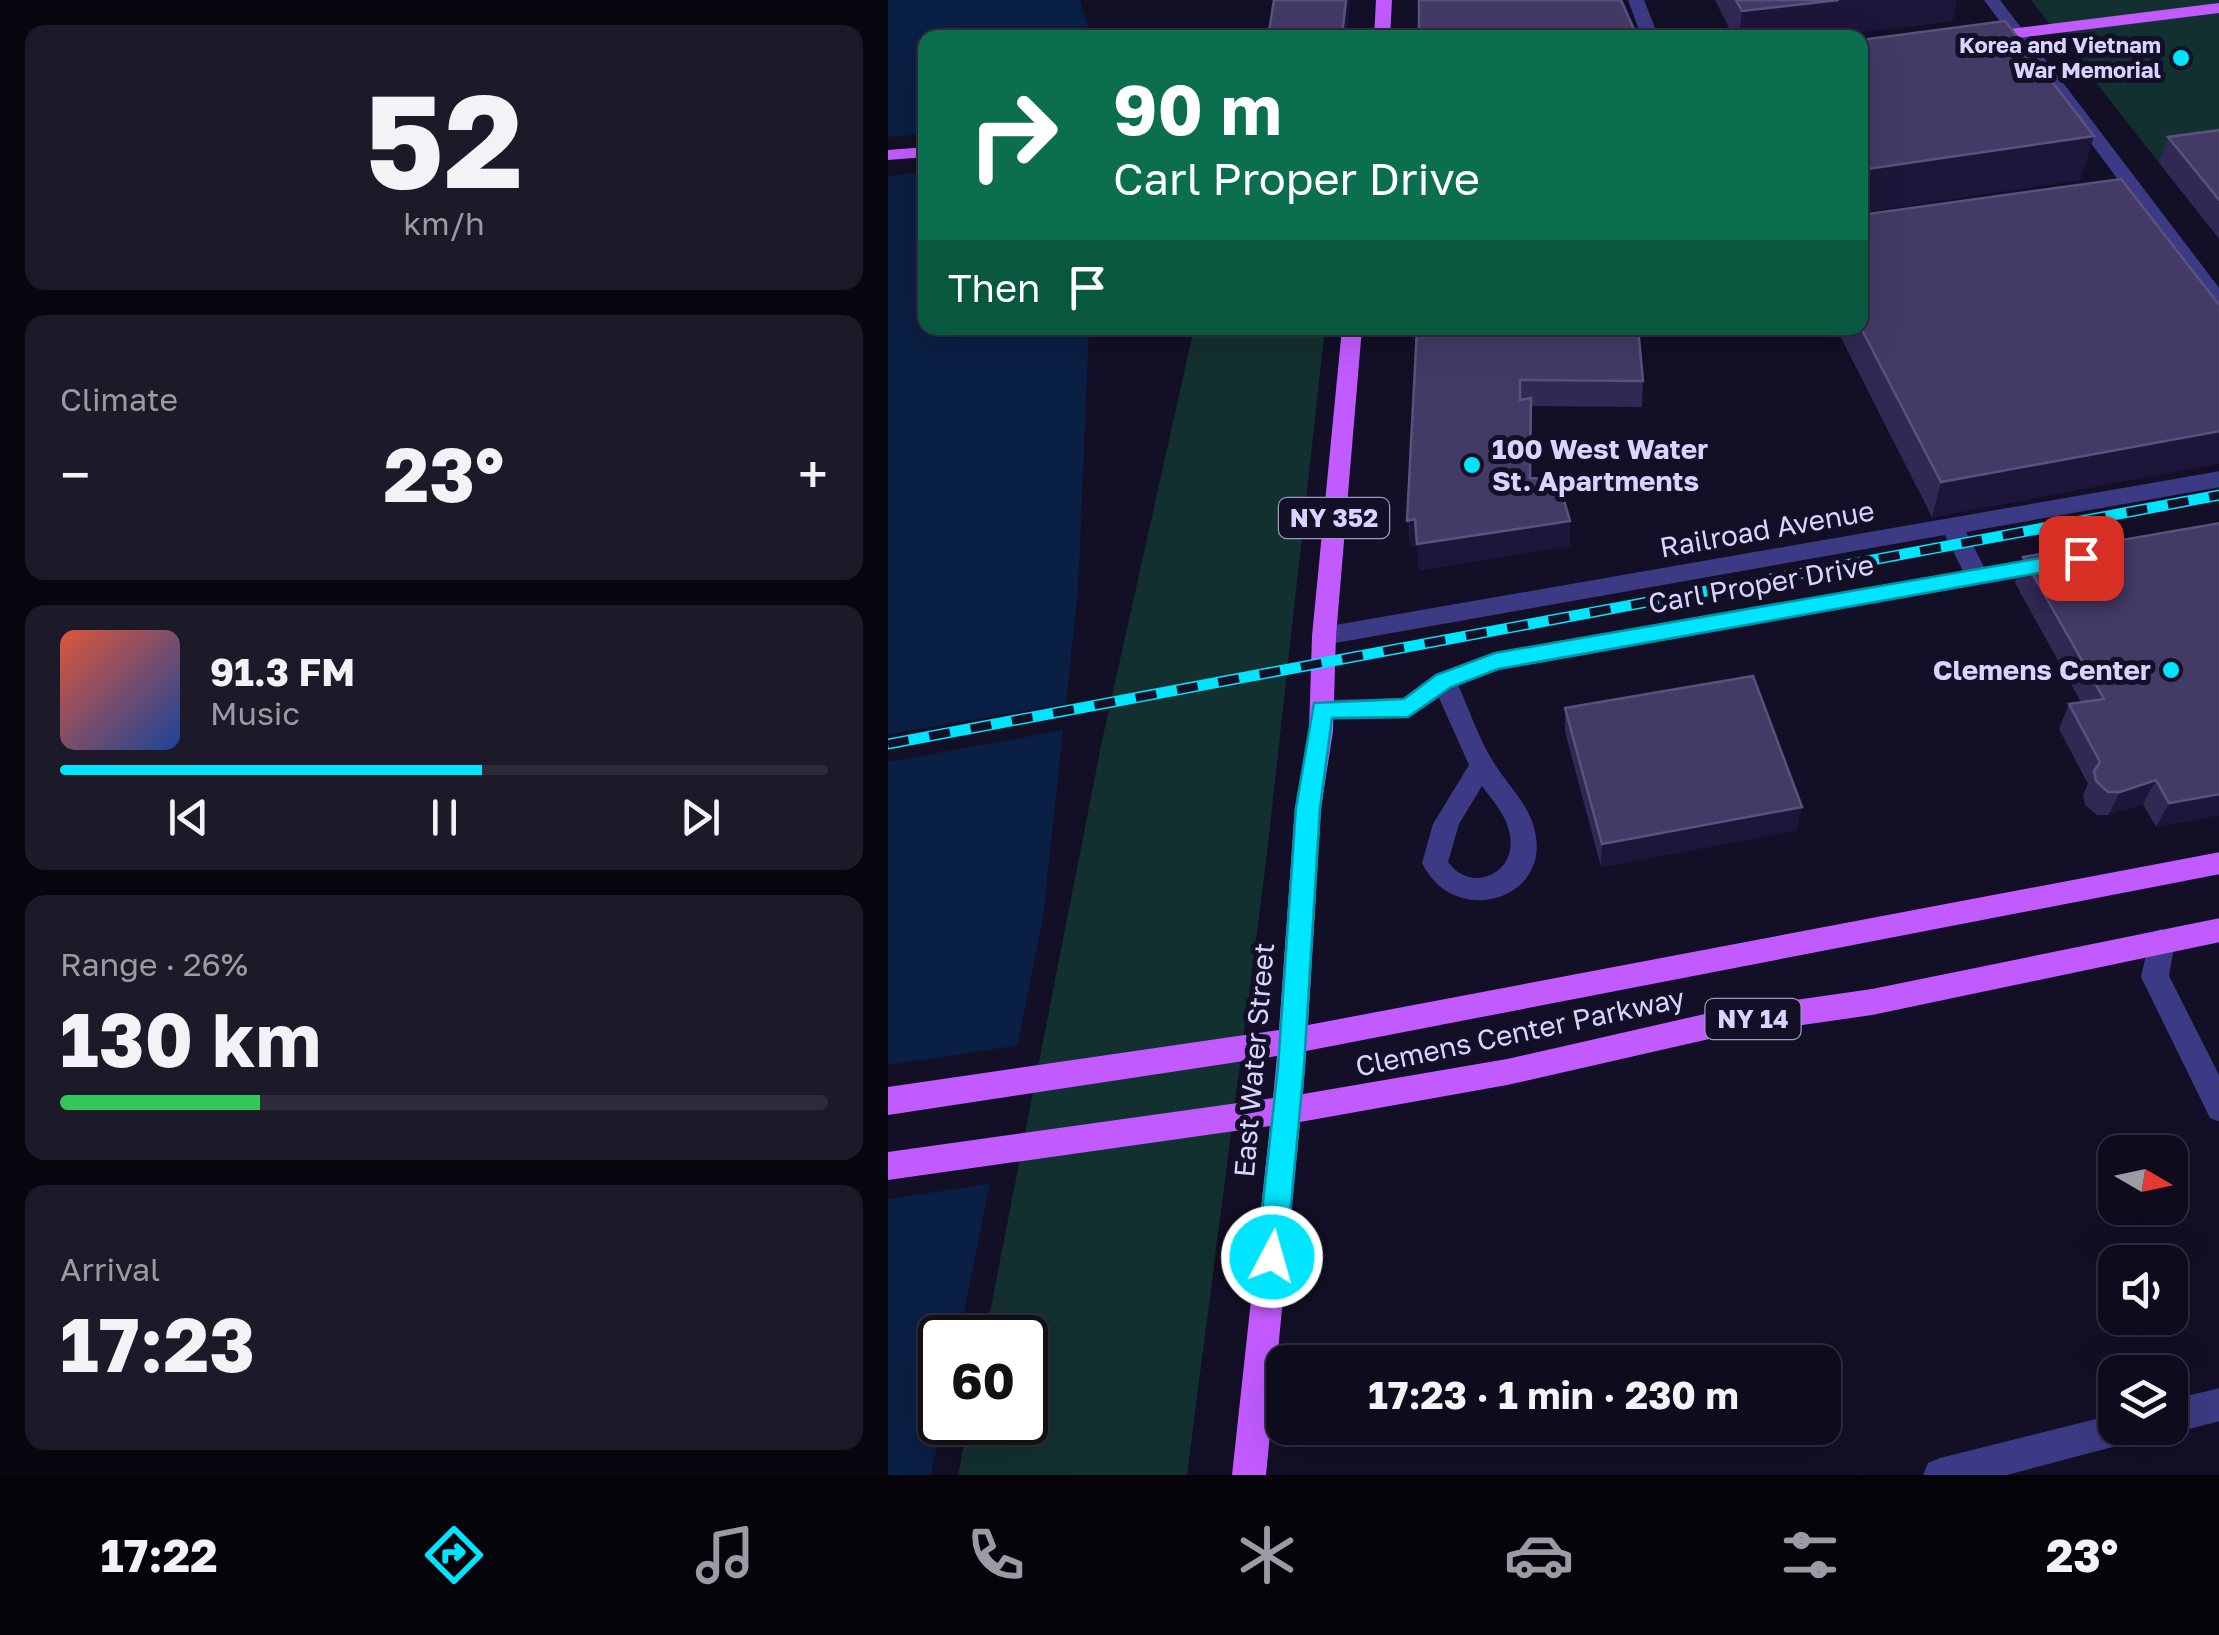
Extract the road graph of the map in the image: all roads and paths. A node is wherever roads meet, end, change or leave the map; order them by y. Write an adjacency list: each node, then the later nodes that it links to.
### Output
1 (1384, 0): 5 (main road)
2 (1636, 0): 6 (street)
3 (1992, 0): 7 (street)
4 (2220, 8): 7 (main road)
5 (1382, 30)
6 (1649, 30)
7 (2016, 32): 8 (main road); 11 (street)
8 (1972, 38)
9 (918, 153): 10 (main road)
10 (888, 155)
11 (2220, 303)
12 (1351, 335): 17 (main road, NY 352)
13 (2220, 480): 14 (street, Railroad Avenue)
14 (1952, 528): 16 (street); 17 (street, Railroad Avenue)
15 (2071, 560): 16 (street, Carl Proper Drive)
16 (1978, 576): 18 (street, Carl Proper Drive)
17 (1324, 636): 19 (main road, NY 352)
18 (1444, 681): 19 (street, Carl Proper Drive); 20 (street)
19 (1322, 710): 24 (main road, East Water Street / NY 352)
20 (1482, 766): 20 (street)
21 (2220, 864): 24 (main road, Clemens Center Parkway / NY 14)
22 (2220, 930): 23 (main road, Clemens Center Parkway / NY 14)
23 (2162, 941): 26 (street); 27 (main road, Clemens Center Parkway / NY 14)
24 (1293, 1041): 25 (main road, Clemens Center Parkway / NY 14); 27 (main road, East Water Street / NY 352)
25 (888, 1101)
26 (2220, 1108)
27 (1287, 1112): 28 (main road, Clemens Center Parkway / NY 14); 32 (main road, East Water Street / NY 352)
28 (888, 1166)
29 (2220, 1404): 30 (street)
30 (2188, 1412)
31 (2098, 1435): 33 (street)
32 (1249, 1475)
33 (1940, 1475)

